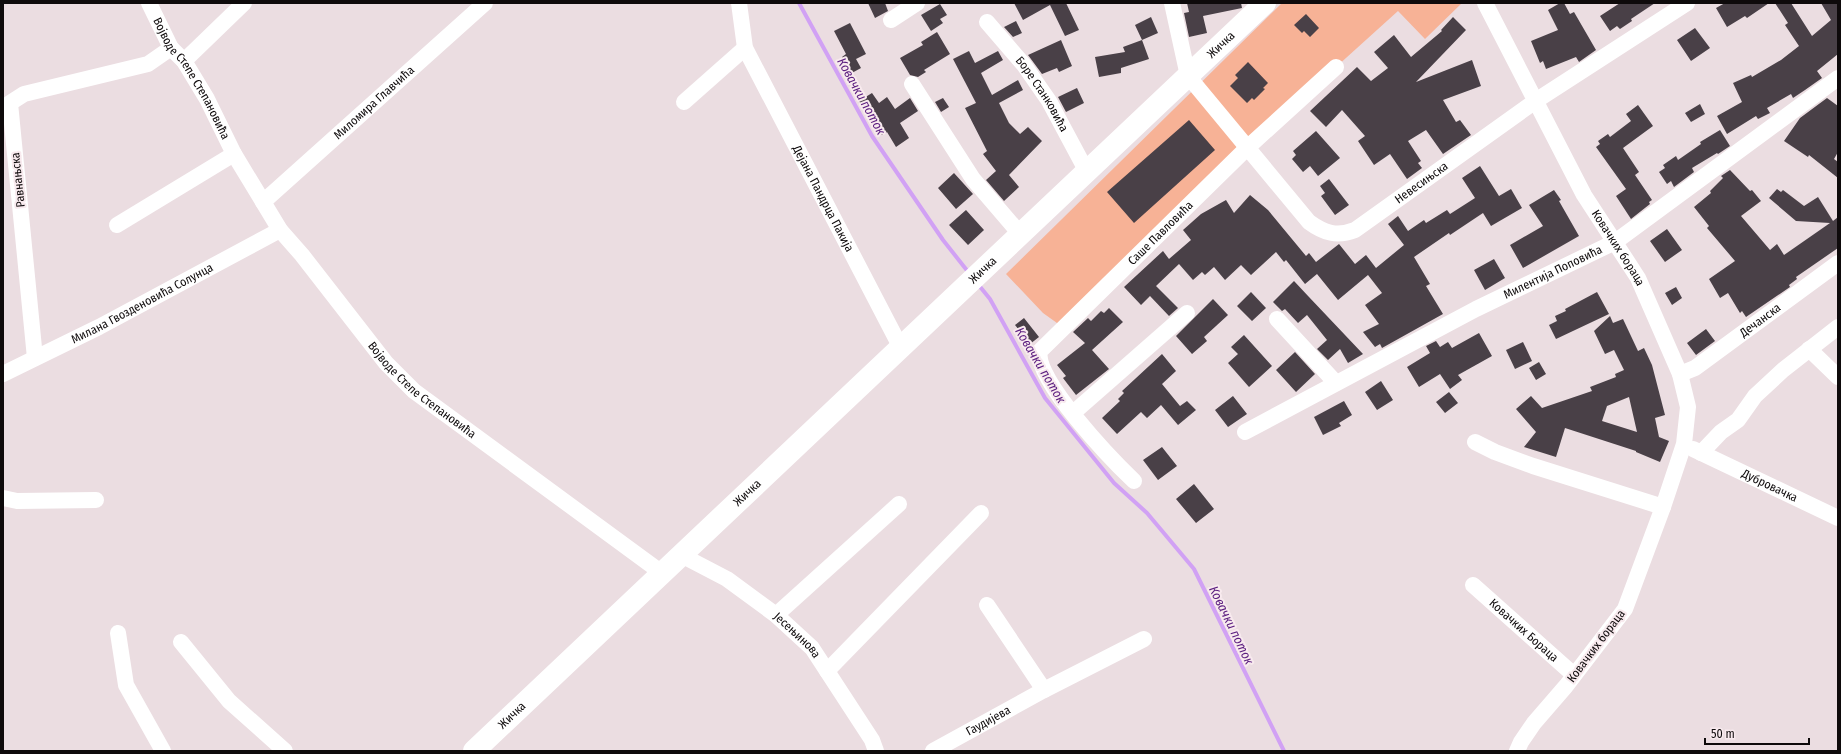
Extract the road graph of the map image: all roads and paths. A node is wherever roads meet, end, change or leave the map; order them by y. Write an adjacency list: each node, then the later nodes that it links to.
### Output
1 (149, 3): 12 (street, Војводе Степе Степановића)
2 (244, 3): 14 (street)
3 (485, 3): 24 (street, Миломира Главчића)
4 (739, 3): 13 (street, Дејана Пандрца Пакија)
5 (917, 3): 10 (street)
6 (1172, 3): 16 (street)
7 (1265, 3): 16 (main road, Жичка)
8 (1485, 3): 19 (street, Ковачких бораца)
9 (1687, 3): 19 (street, Невесињска)
10 (891, 20)
11 (988, 22): 23 (street, Боре Станковића)
12 (171, 48): 14 (street, Војводе Степе Степановића); 35 (street, Равнањска)
13 (745, 48): 20 (street); 33 (street, Дејана Пандрца Пакија)
14 (184, 61): 22 (street, Војводе Степе Степановића)
15 (1336, 67): 21 (street, Саше Павловића)
16 (1188, 76): 21 (street, Невесињска); 23 (main road, Жичка)
17 (1838, 78): 28 (street, Милентија Поповића)
18 (912, 84): 27 (street)
19 (1537, 100): 21 (street, Невесињска); 28 (street, Ковачких бораца)
20 (684, 102)
21 (1247, 148): 40 (street, Саше Павловића)
22 (234, 154): 24 (street, Војводе Степе Степановића); 25 (street, Војводе Степе Степановића)
23 (1087, 172): 27 (main road, Жичка)
24 (263, 202): 26 (street, Војводе Степе Степановића)
25 (117, 225)
26 (280, 230): 35 (street, Милана Гвозденовића Солунца); 53 (street, Војводе Степе Степановића)
27 (1020, 235): 33 (main road, Жичка)
28 (1615, 242): 37 (street, Ковачких бораца); 39 (street, Милентија Поповића)
29 (1838, 263): 37 (street, Дечанска)
30 (1187, 312): 40 (street)
31 (1277, 319): 39 (street)
32 (1838, 327): 34 (street)
33 (901, 348): 52 (main road, Жичка)
34 (1809, 349): 38 (street); 44 (street)
35 (35, 358): 36 (street, Милана Гвозденовића Солунца)
36 (3, 374)
37 (1680, 374): 43 (street, Ковачких бораца)
38 (1838, 377)
39 (1336, 383): 41 (street, Милентија Поповића)
40 (1073, 413): 45 (street, Саше Павловића)
41 (1245, 432)
42 (1476, 442): 49 (street)
43 (1684, 444): 44 (street, Дубровачка); 49 (street, Ковачких бораца)
44 (1701, 453): 51 (street, Дубровачка)
45 (1134, 481)
46 (3, 498): 47 (street)
47 (96, 500)
48 (898, 504): 56 (street)
49 (1663, 507): 61 (street, Ковачких бораца)
50 (981, 513): 60 (street)
51 (1838, 518)
52 (681, 555): 53 (main road, Жичка); 56 (street, Јесењинова)
53 (662, 573): 65 (main road, Жичка)
54 (1473, 585): 61 (street, Ковачких Бораца)
55 (987, 605): 62 (street)
56 (776, 615): 60 (street, Јесењинова)
57 (118, 633): 63 (street)
58 (1144, 639): 62 (street, Гаудијева)
59 (181, 642): 64 (street)
60 (827, 671): 66 (street, Јесењинова)
61 (1574, 675): 68 (street, Ковачких бораца)
62 (1044, 690): 67 (street, Гаудијева)
63 (163, 751)
64 (285, 751)
65 (474, 751)
66 (876, 751)
67 (933, 751)
68 (1517, 751)

